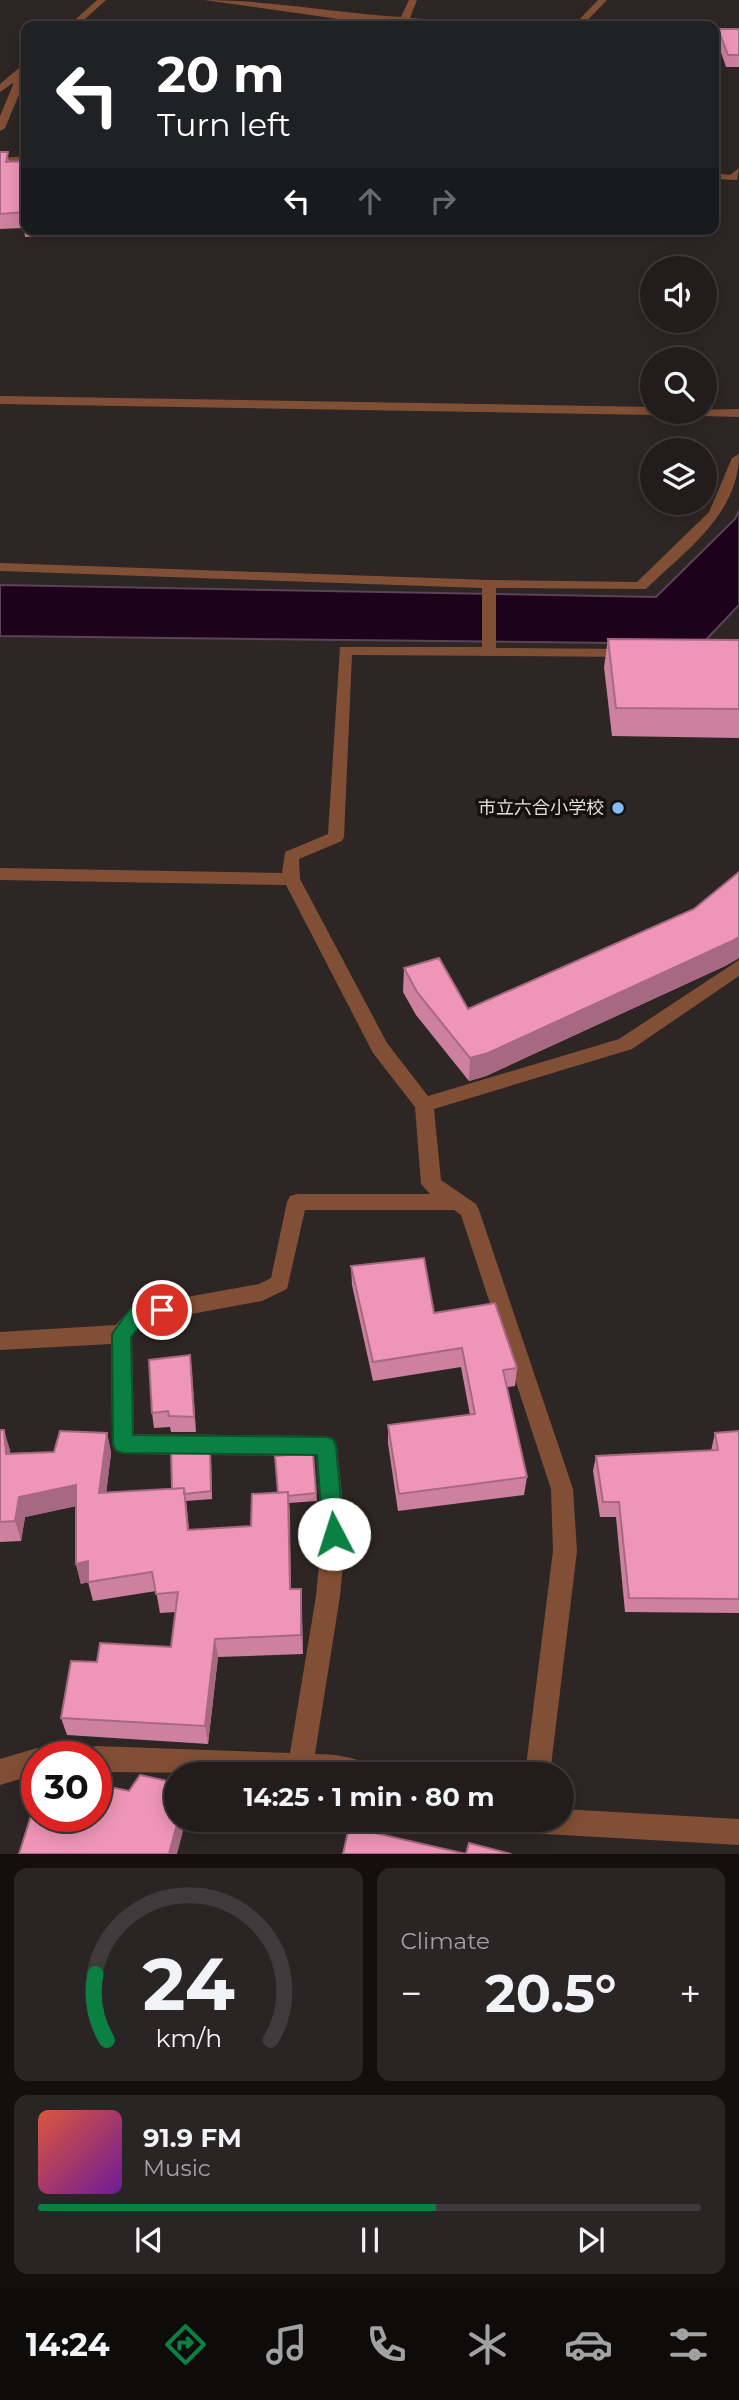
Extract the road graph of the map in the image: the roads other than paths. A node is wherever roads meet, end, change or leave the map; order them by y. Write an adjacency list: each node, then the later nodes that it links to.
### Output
1 (102, 0): 6 (street)
2 (208, 0): 7 (street)
3 (413, 0): 5 (street)
4 (603, 0): 10 (street)
5 (405, 19): 8 (street); 9 (street)
6 (78, 21)
7 (355, 21)
8 (376, 21)
9 (430, 21)
10 (582, 21)
11 (739, 33): 12 (street)
12 (719, 34)
13 (21, 70): 14 (street)
14 (16, 74): 15 (street); 16 (street)
15 (0, 89)
16 (0, 128)
17 (21, 159): 18 (street)
18 (0, 161)
19 (739, 171): 20 (street)
20 (719, 177)
21 (0, 400): 22 (street)
22 (640, 411)
23 (717, 412): 24 (street)
24 (739, 412)
25 (739, 458): 27 (street)
26 (0, 567): 27 (street)
27 (489, 591): 28 (street)
28 (489, 651): 29 (street); 31 (street)
29 (649, 654)
30 (0, 874): 31 (street)
31 (291, 879): 33 (street)
32 (739, 967): 33 (street)
33 (424, 1105): 34 (street)
34 (457, 1202): 35 (street); 40 (street)
35 (121, 1334): 36 (street); 39 (street)
36 (0, 1341)
37 (112, 1760): 38 (street)
38 (183, 1762)
39 (301, 1762)
40 (539, 1762)
41 (21, 1766): 42 (street)
42 (0, 1772)
43 (574, 1822): 44 (street)
44 (739, 1832)

